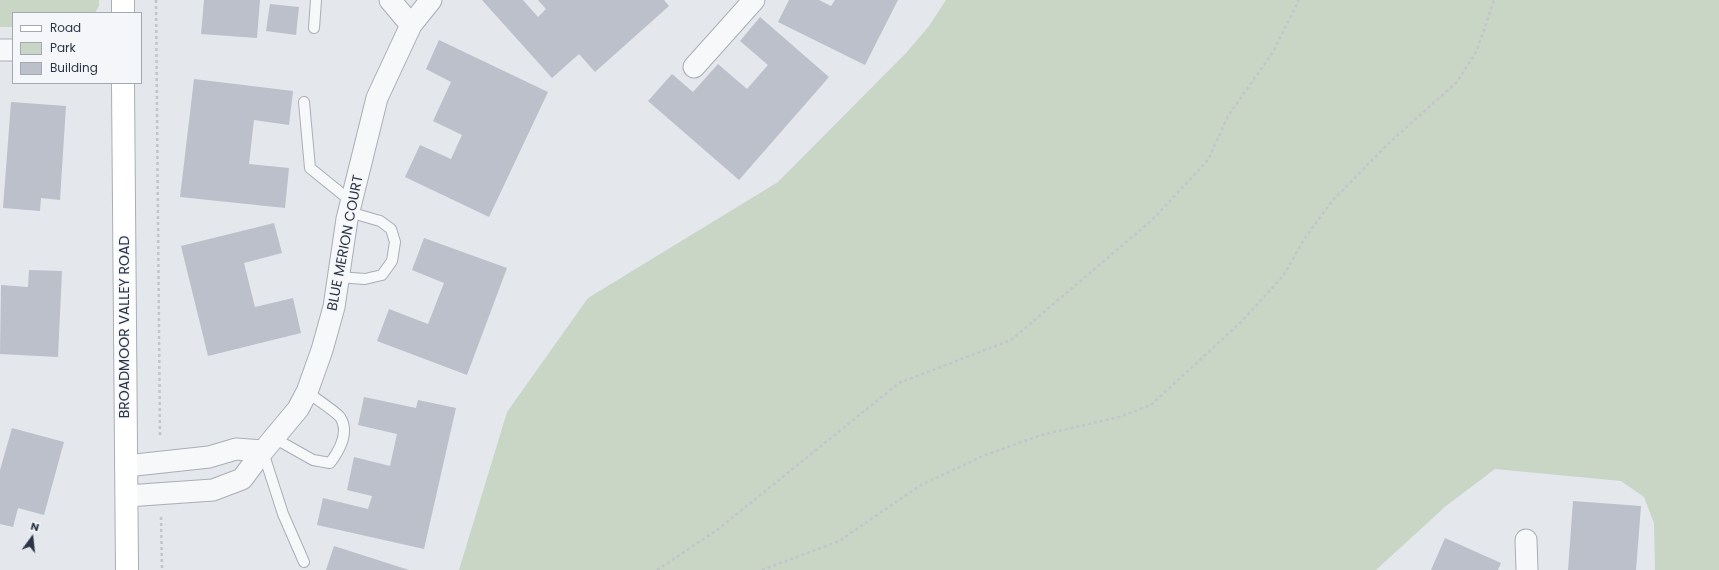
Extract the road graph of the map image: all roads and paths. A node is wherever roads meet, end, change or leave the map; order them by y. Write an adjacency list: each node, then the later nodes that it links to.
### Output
1 (123, 0): 9 (street)
2 (156, 0): 21 (path)
3 (316, 0): 11 (lane)
4 (390, 0): 10 (street)
5 (431, 0): 10 (street, BLUE MERION COURT)
6 (754, 0): 14 (street)
7 (1299, 0): 29 (path)
8 (1494, 0): 30 (path)
9 (123, 12)
10 (410, 25): 17 (street, BLUE MERION COURT)
11 (314, 28)
12 (0, 50): 13 (street)
13 (12, 50)
14 (694, 67)
15 (123, 84): 22 (street, BROADMOOR VALLEY ROAD)
16 (304, 102): 17 (lane)
17 (350, 207): 18 (street, BLUE MERION COURT); 18 (lane)
18 (338, 277): 19 (street, BLUE MERION COURT)
19 (308, 392): 20 (street, BLUE MERION COURT); 20 (lane)
20 (268, 444): 21 (street); 23 (street, BLUE MERION COURT); 26 (lane)
21 (160, 463): 22 (street)
22 (126, 466): 24 (street, BROADMOOR VALLEY ROAD)
23 (161, 494): 24 (street, BLUE MERION COURT); 28 (path)
24 (127, 496): 27 (street, BROADMOOR VALLEY ROAD)
25 (1526, 540): 31 (street)
26 (304, 562)
27 (127, 570)
28 (162, 570)
29 (657, 570)
30 (762, 570)
31 (1527, 570)

